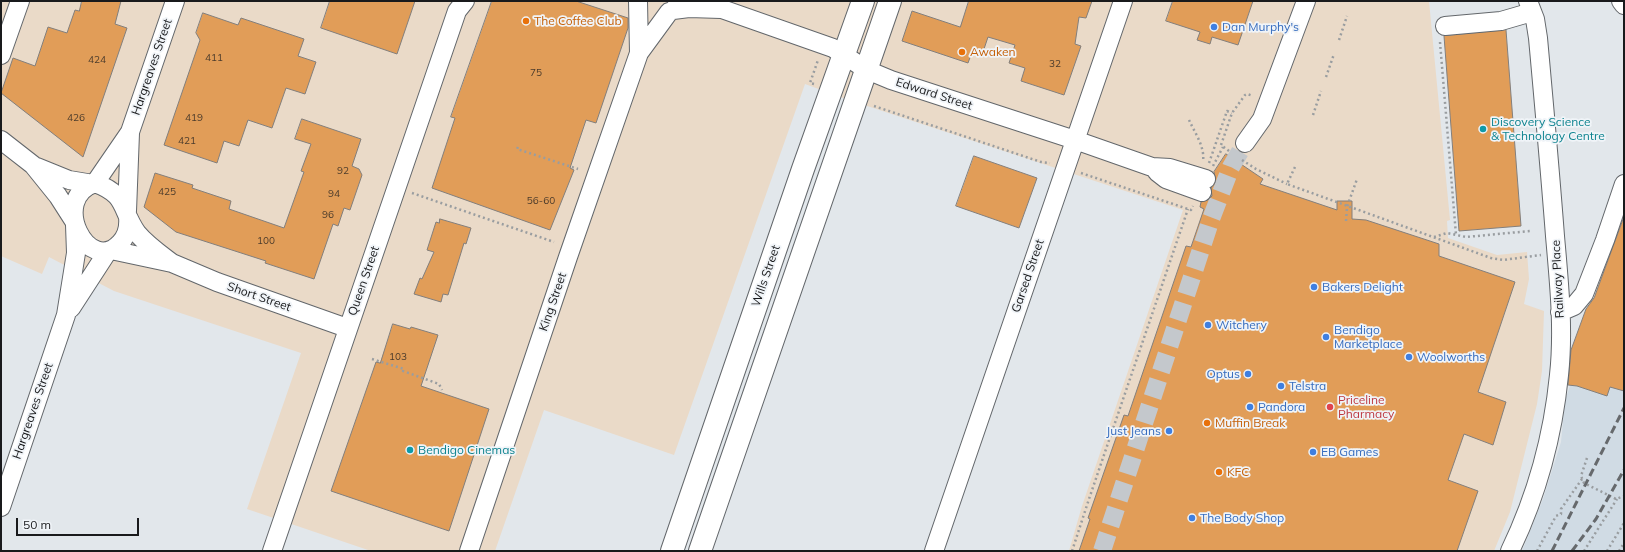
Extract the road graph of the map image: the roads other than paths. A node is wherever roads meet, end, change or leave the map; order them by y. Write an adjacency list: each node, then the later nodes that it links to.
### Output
1 (20, 1): 16 (street)
2 (175, 1): 19 (street, Hargreaves Street)
3 (638, 1): 13 (street, Edward Street); 15 (street, King Street)
4 (863, 1): 17 (main road, Wills Street)
5 (890, 1): 18 (main road)
6 (1123, 1): 21 (street, Garsed Street)
7 (1306, 1): 22 (street)
8 (1621, 1): 11 (street)
9 (460, 4): 33 (street, Queen Street)
10 (715, 5): 13 (street, Edward Street); 17 (street, Edward Street)
11 (1624, 5)
12 (1530, 7): 14 (street); 31 (street, Railway Place)
13 (673, 8): 15 (street, King Street)
14 (1445, 26)
15 (639, 53): 36 (street, King Street)
16 (1, 54)
17 (843, 54): 18 (street, Edward Street); 37 (main road, Wills Street)
18 (867, 70): 21 (street, Edward Street); 38 (main road)
19 (130, 132): 25 (street, Hargreaves Street); 27 (street, Hargreaves Street)
20 (1, 140): 23 (street)
21 (1075, 140): 24 (street, Edward Street); 39 (street, Garsed Street)
22 (1237, 150)
23 (33, 165): 25 (street); 28 (street)
24 (1206, 178)
25 (94, 183): 27 (street); 28 (street)
26 (1624, 184): 31 (street)
27 (127, 215): 29 (street); 30 (street, Short Street)
28 (75, 223): 29 (street); 32 (street, Hargreaves Street)
29 (110, 250): 30 (street, Short Street); 32 (street, Hargreaves Street)
30 (172, 264): 33 (street, Short Street)
31 (1560, 312): 40 (street, Railway Place)
32 (66, 315): 34 (street, Hargreaves Street)
33 (347, 328): 35 (street, Queen Street)
34 (1, 507)
35 (272, 551)
36 (469, 551)
37 (672, 551)
38 (700, 551)
39 (934, 551)
40 (1510, 551)

